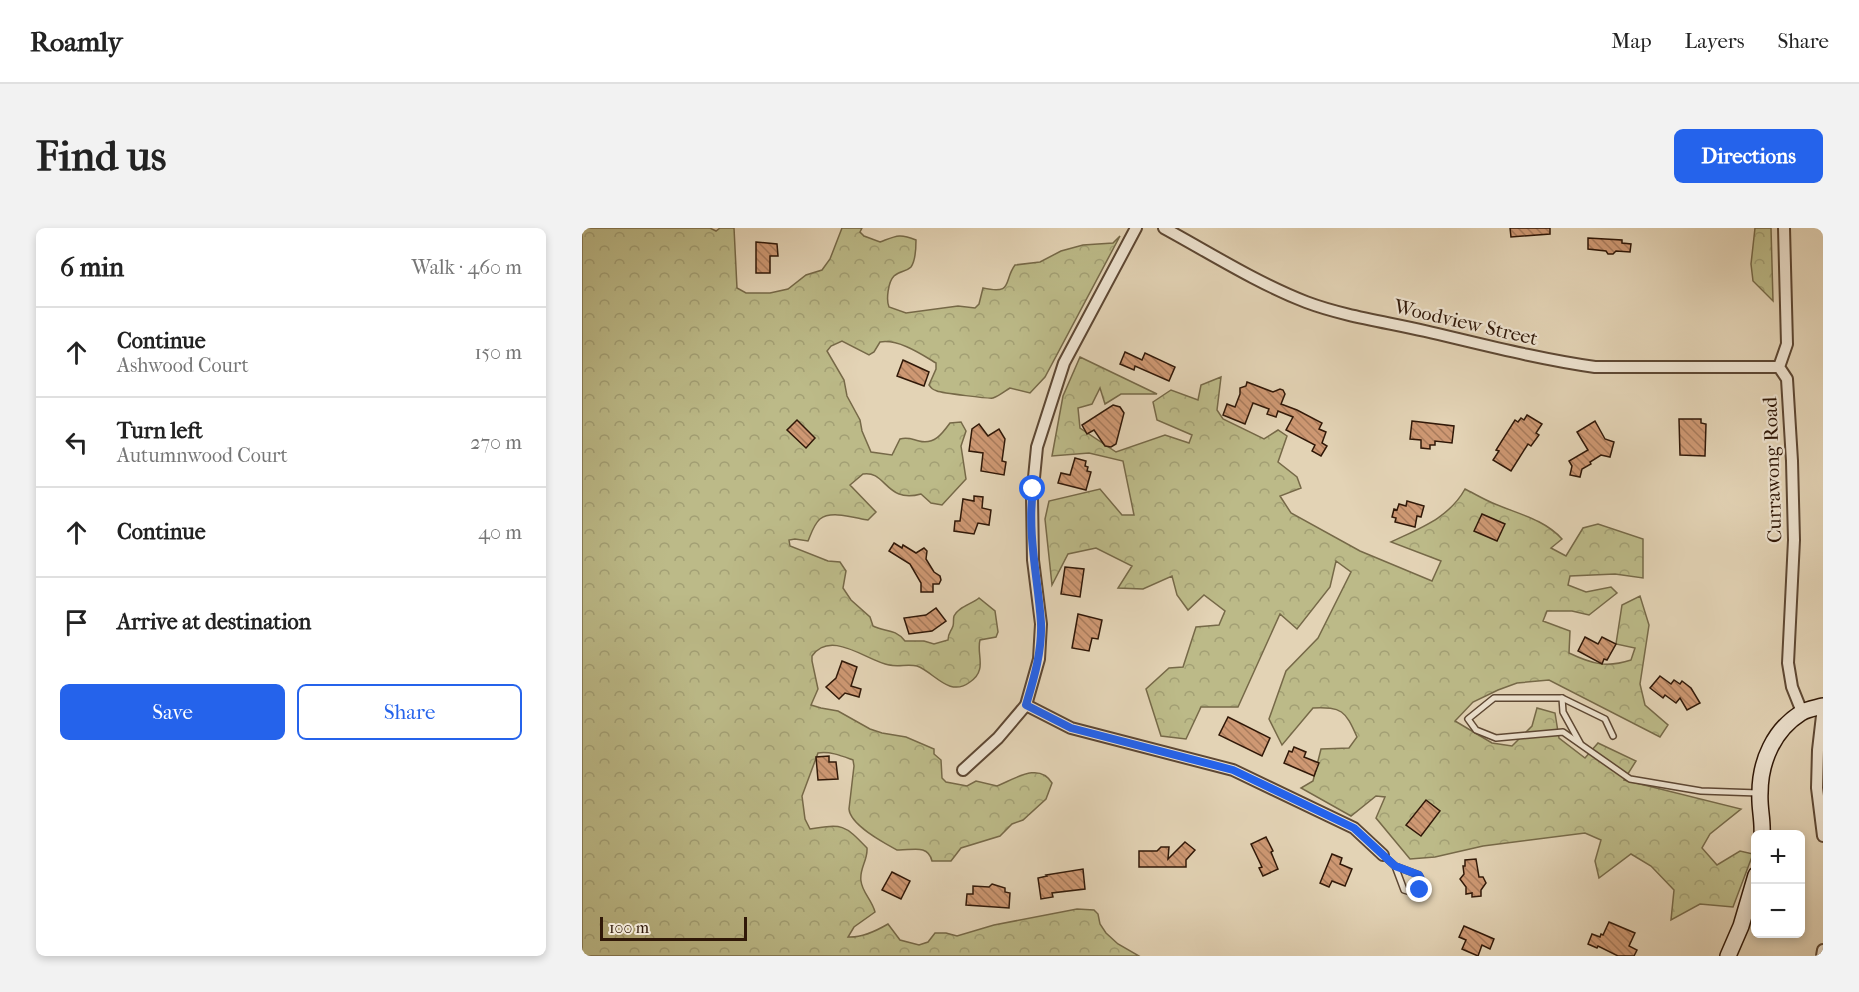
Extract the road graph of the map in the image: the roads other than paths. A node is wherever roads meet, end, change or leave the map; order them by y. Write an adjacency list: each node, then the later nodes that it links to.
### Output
1 (1136, 228): 6 (street)
2 (1164, 228): 4 (street, Woodview Street)
3 (1784, 228): 4 (street)
4 (1779, 367): 8 (street, Currawong Road)
5 (1562, 698): 9 (lane); 10 (lane); 10 (lane)
6 (1026, 705): 11 (street); 15 (street)
7 (1823, 707): 8 (street); 14 (street)
8 (1802, 712): 12 (street)
9 (1613, 736)
10 (1580, 744): 12 (lane)
11 (963, 770)
12 (1760, 793): 13 (street)
13 (1762, 830)
14 (1823, 836)
15 (1383, 855): 16 (lane)
16 (1395, 866): 16 (lane)
17 (1753, 884): 19 (street)
18 (1823, 950): 20 (street)
19 (1728, 956)
20 (1822, 956)

